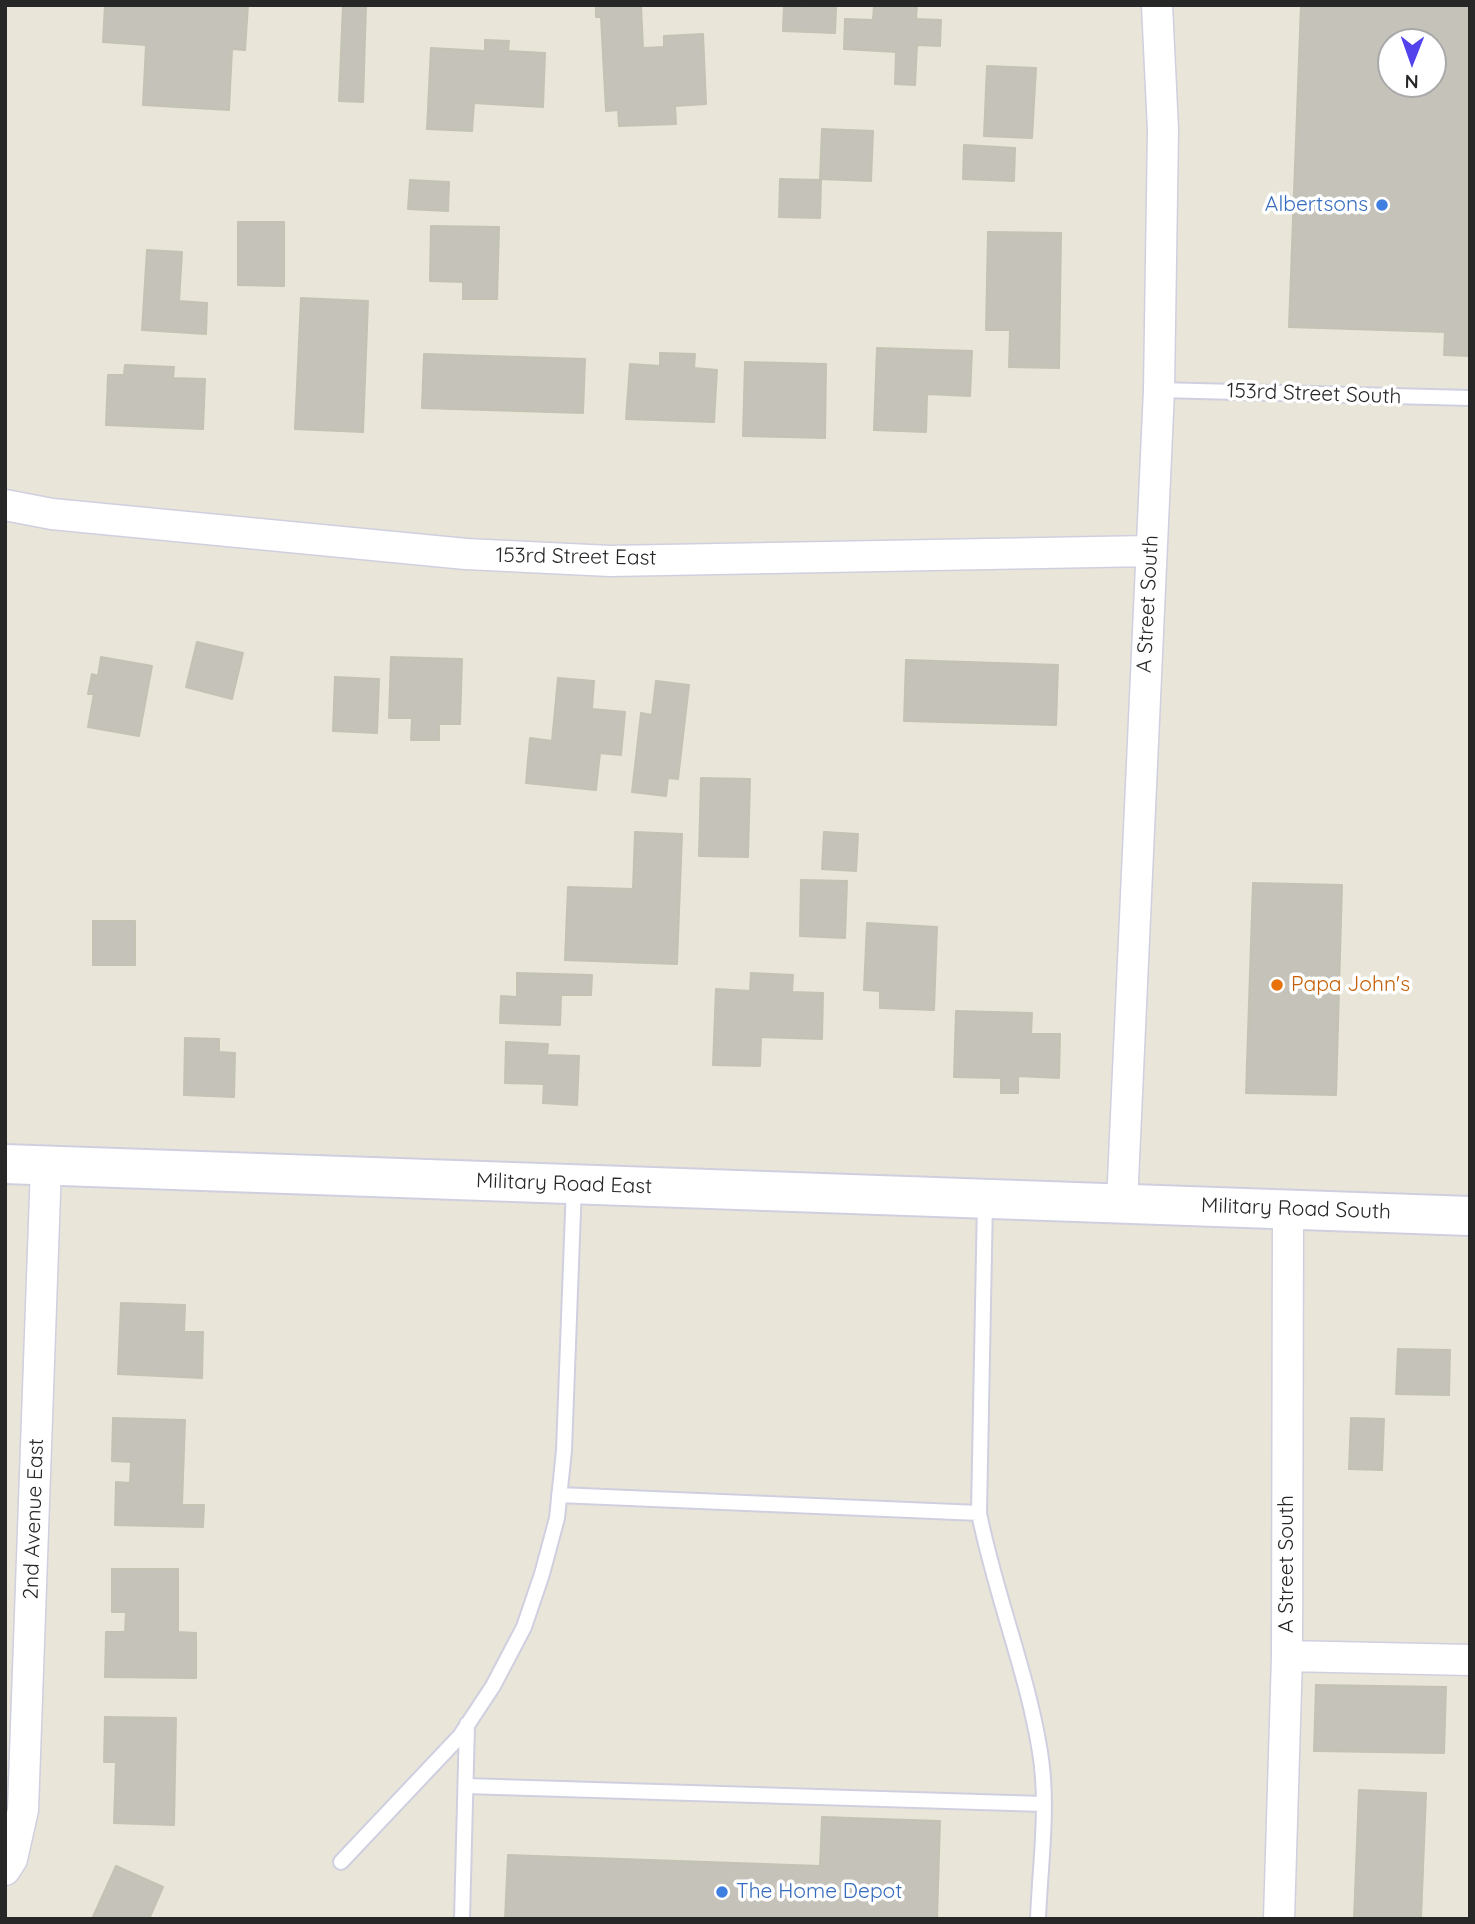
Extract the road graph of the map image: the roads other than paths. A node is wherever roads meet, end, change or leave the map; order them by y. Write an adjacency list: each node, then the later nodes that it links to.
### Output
1 (1157, 5): 2 (street, A Street South)
2 (1159, 390): 3 (lane, 153rd Street South); 5 (street, A Street South)
3 (1470, 398)
4 (5, 505): 5 (street, 153rd Street East)
5 (1150, 551): 10 (street, A Street South)
6 (5, 1164): 7 (main road, Military Road East)
7 (46, 1166): 8 (main road, Military Road East); 21 (street, 2nd Avenue East)
8 (574, 1184): 9 (main road, Military Road East); 13 (lane)
9 (985, 1199): 10 (main road, Military Road East); 14 (lane)
10 (1122, 1203): 11 (main road, Military Road South)
11 (1288, 1209): 12 (main road, Military Road South); 15 (street, A Street South)
12 (1470, 1216)
13 (559, 1494): 14 (lane); 17 (lane)
14 (979, 1513): 19 (lane)
15 (1287, 1656): 16 (street); 24 (street, A Street South)
16 (1470, 1660)
17 (467, 1724): 18 (lane); 20 (lane)
18 (466, 1786): 19 (lane); 22 (lane)
19 (1043, 1804): 23 (lane)
20 (341, 1862)
21 (5, 1870)
22 (462, 1919)
23 (1038, 1919)
24 (1279, 1919)

